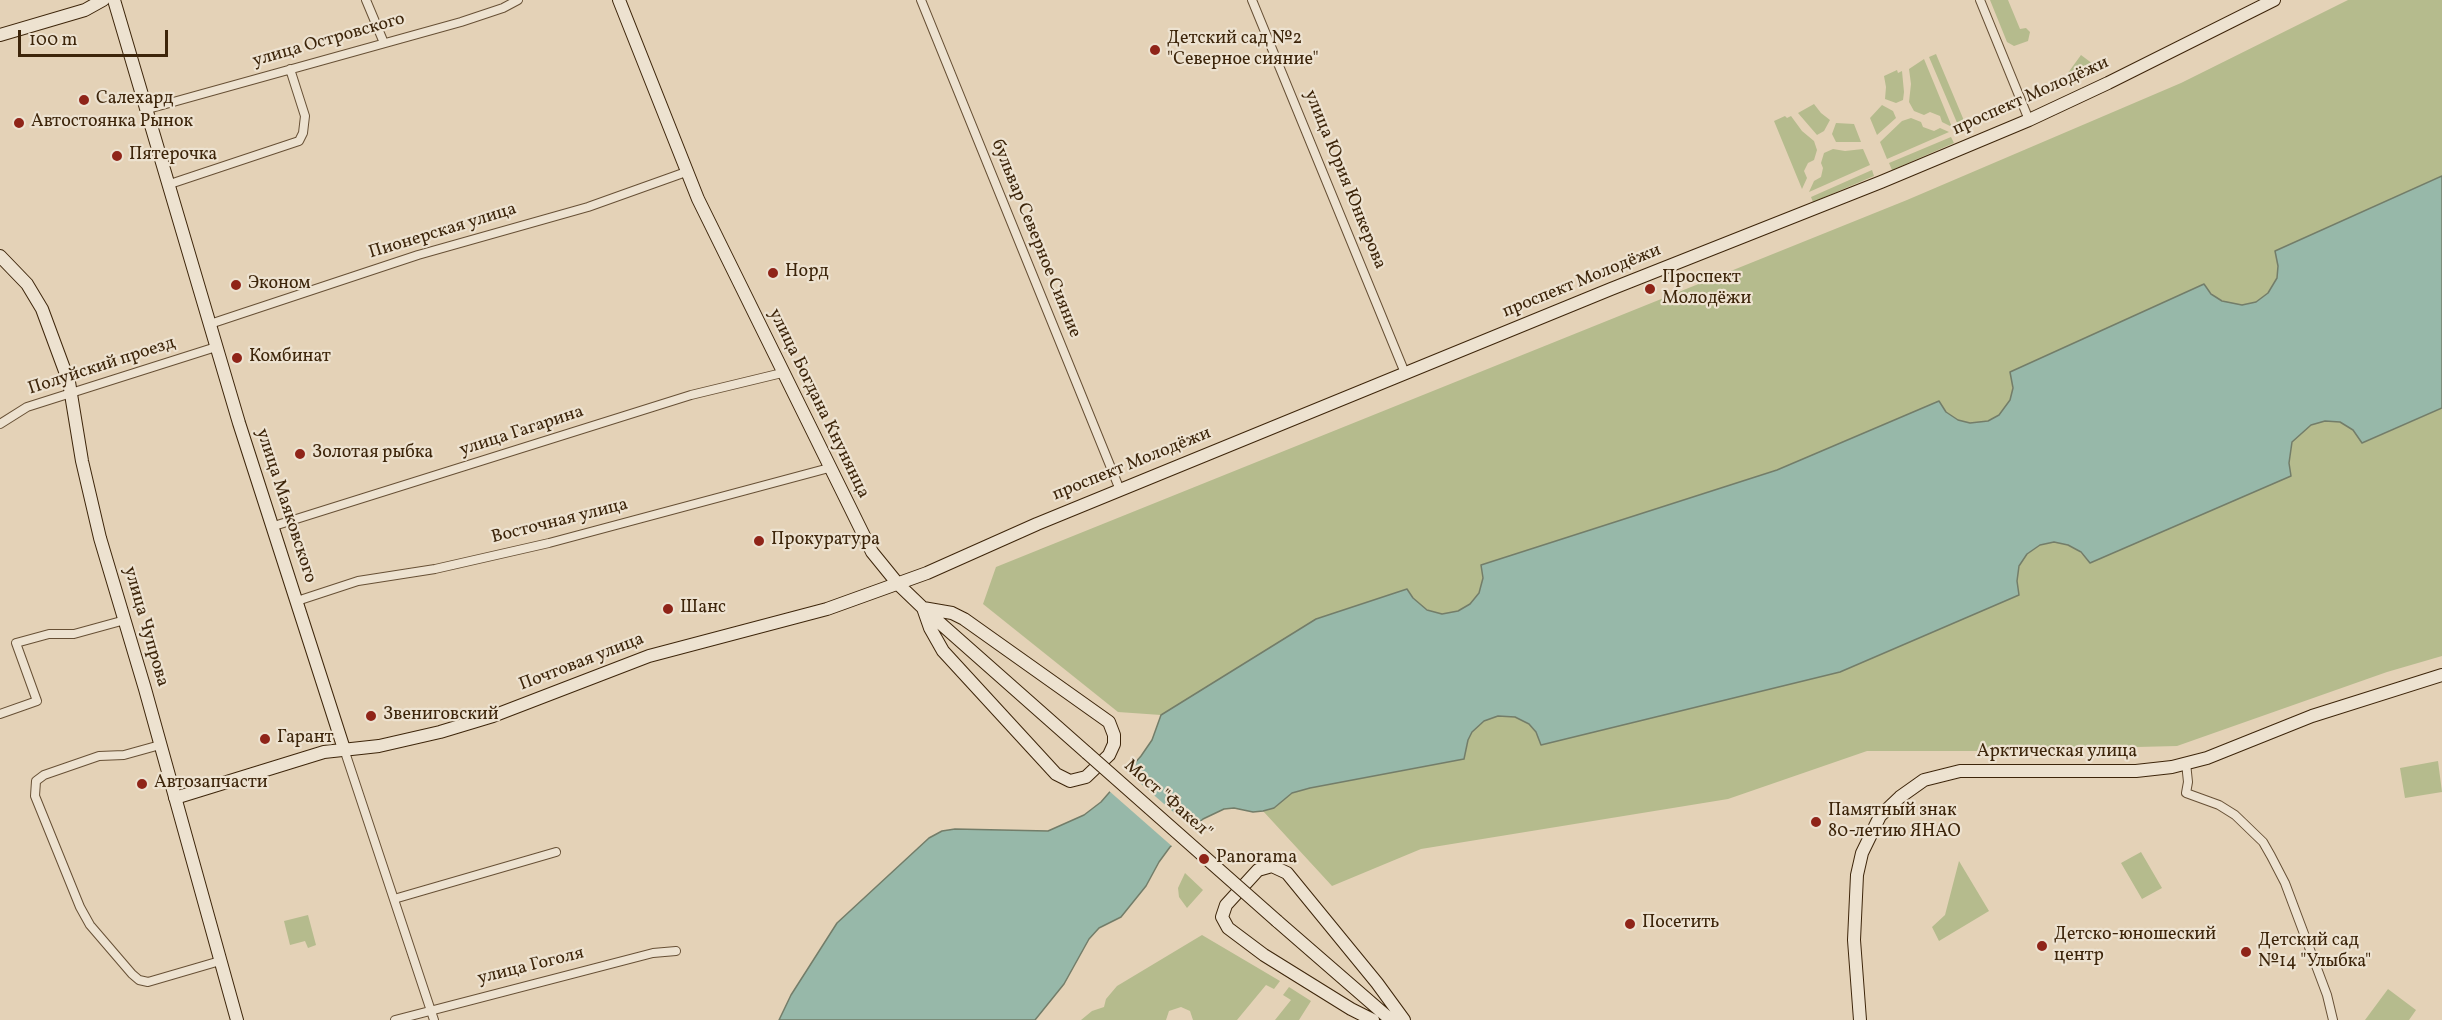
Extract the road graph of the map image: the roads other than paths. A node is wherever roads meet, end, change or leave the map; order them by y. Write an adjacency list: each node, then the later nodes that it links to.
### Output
1 (103, 0): 10 (street)
2 (114, 0): 13 (street, улица Маяковского)
3 (366, 0): 11 (street)
4 (518, 0): 11 (street, улица Островского)
5 (619, 0): 15 (street, улица Богдана Кнунянца)
6 (921, 0): 25 (street, бульвар Северное Сияние)
7 (1252, 0): 21 (street, улица Юрия Юнкерова)
8 (1980, 0): 14 (street)
9 (2274, 0): 14 (street, проспект Молодёжи)
10 (0, 35)
11 (384, 43): 12 (street, улица Островского)
12 (290, 69): 13 (street, улица Островского); 16 (street)
13 (148, 109): 16 (street, улица Маяковского)
14 (2029, 120): 21 (street, проспект Молодёжи)
15 (686, 172): 18 (street, Пионерская улица); 20 (street, улица Богдана Кнунянца)
16 (170, 184): 18 (street, улица Маяковского)
17 (0, 256): 22 (street, улица Чупрова)
18 (210, 324): 19 (street, улица Маяковского)
19 (216, 347): 22 (street, Полуйский проезд); 26 (street, улица Маяковского)
20 (782, 373): 24 (street, улица Богдана Кнунянца); 26 (street, улица Гагарина)
21 (1405, 373): 25 (street, проспект Молодёжи)
22 (70, 393): 23 (street, Полуйский проезд); 30 (street, улица Чупрова)
23 (0, 424)
24 (829, 468): 27 (street, улица Богдана Кнунянца); 28 (street, Восточная улица)
25 (1120, 490): 27 (street, проспект Молодёжи)
26 (273, 526): 28 (street, улица Маяковского)
27 (898, 584): 29 (street, улица Богдана Кнунянца); 34 (street, Почтовая улица)
28 (297, 601): 34 (street, улица Маяковского)
29 (923, 608): 29 (street); 35 (street, улица Богдана Кнунянца)
30 (125, 620): 32 (street); 33 (street, улица Чупрова)
31 (2442, 675): 36 (street, Арктическая улица)
32 (0, 714)
33 (160, 745): 37 (street, улица Чупрова); 41 (street)
34 (344, 748): 37 (street, Почтовая улица); 39 (street, улица Маяковского)
35 (1087, 753): 48 (street, Мост "Факел", bridge)
36 (2186, 764): 43 (street, Арктическая улица); 50 (street)
37 (175, 798): 41 (street, улица Чупрова)
38 (556, 852): 39 (street)
39 (394, 899): 42 (street, улица Маяковского)
40 (676, 951): 42 (street, улица Гоголя)
41 (220, 961): 44 (street, улица Чупрова)
42 (430, 1009): 45 (street, улица Гоголя); 46 (street, улица Маяковского)
43 (1860, 1019)
44 (237, 1020)
45 (395, 1020)
46 (434, 1020)
47 (1373, 1020): 49 (street)
48 (1391, 1020)
49 (1404, 1020)
50 (2333, 1020)

